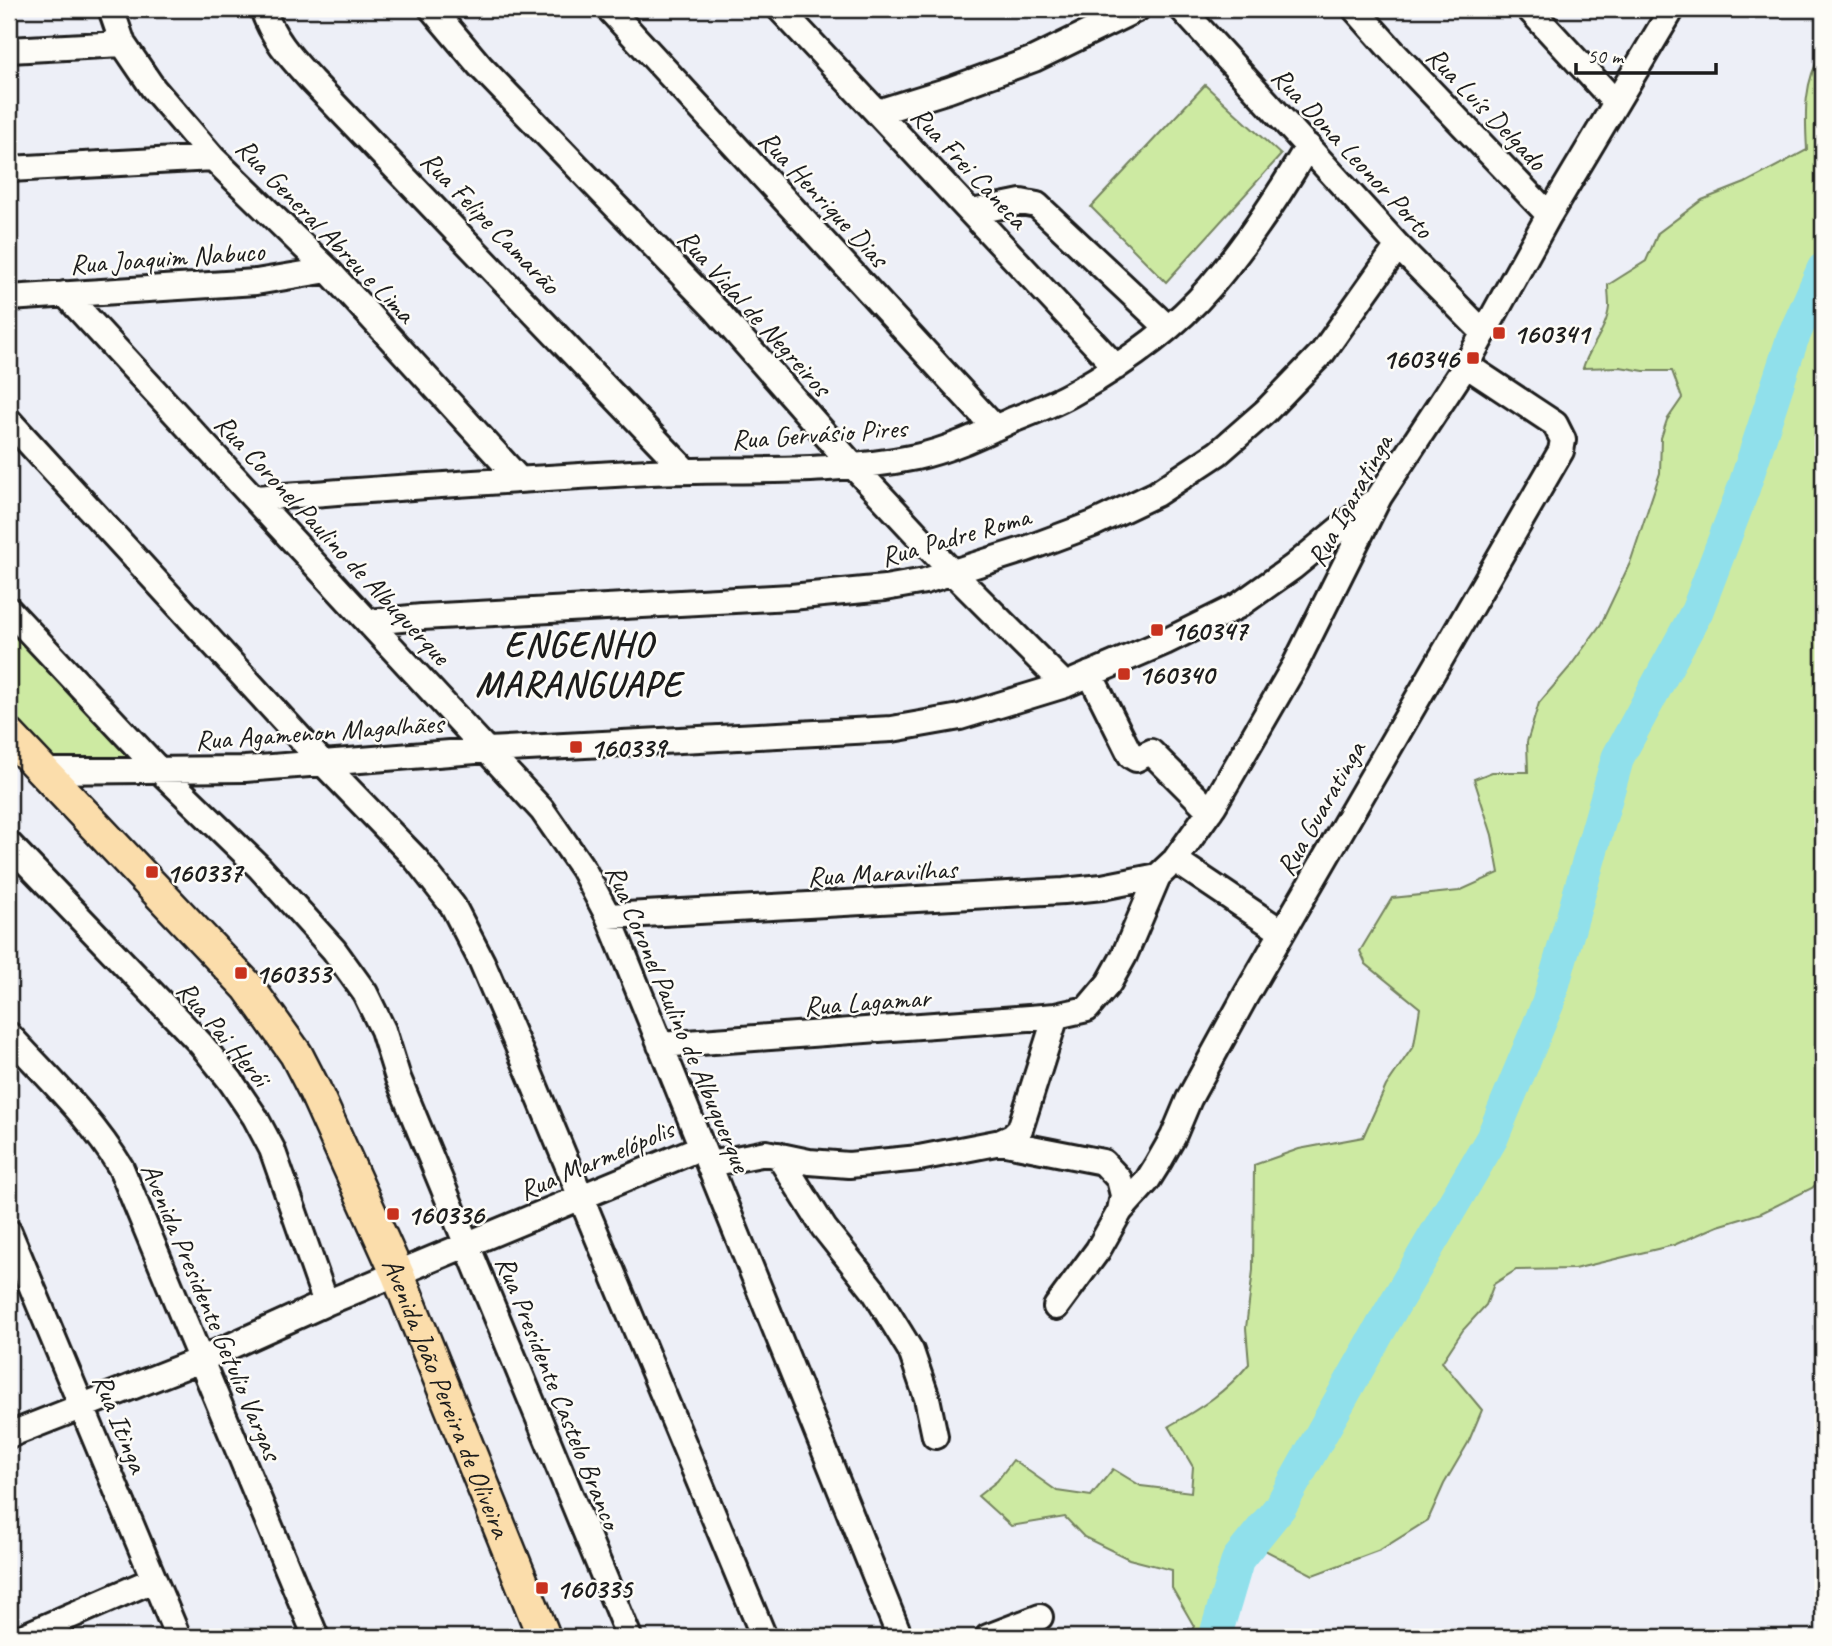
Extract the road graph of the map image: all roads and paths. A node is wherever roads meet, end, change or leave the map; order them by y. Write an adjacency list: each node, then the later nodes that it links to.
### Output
1 (110, 9): 11 (street, Rua General Abreu e Lima)
2 (263, 9): 31 (street, Rua Felipe Camarão)
3 (432, 9): 30 (street, Rua Vidal de Negreiros)
4 (609, 9): 29 (street, Rua Henrique Dias)
5 (1137, 9): 14 (street)
6 (1182, 9): 15 (street, Rua Dona Leonor Porto)
7 (1355, 9): 19 (street, Rua Luís Delgado)
8 (1529, 9): 13 (street)
9 (1672, 9): 13 (street, Rua Igaratinga)
10 (783, 10): 14 (street, Rua Frei Caneca)
11 (123, 44): 12 (street); 16 (street, Rua General Abreu e Lima)
12 (9, 50)
13 (1615, 102): 19 (street, Rua Igaratinga)
14 (878, 112): 18 (street, Rua Frei Caneca)
15 (1308, 146): 20 (street, Rua Dona Leonor Porto); 24 (street, Rua Gervásio Pires)
16 (213, 158): 17 (street); 21 (street, Rua General Abreu e Lima)
17 (9, 169)
18 (972, 212): 24 (street); 27 (street, Rua Frei Caneca)
19 (1549, 215): 25 (street, Rua Igaratinga)
20 (1398, 246): 25 (street, Rua Dona Leonor Porto); 35 (street, Rua Padre Roma)
21 (328, 270): 22 (street, Rua Joaquim Nabuco); 32 (street, Rua General Abreu e Lima)
22 (65, 294): 23 (street, Rua Joaquim Nabuco); 34 (street, Rua Coronel Paulino de Albuquerque)
23 (9, 298)
24 (1168, 328): 27 (street, Rua Gervásio Pires)
25 (1483, 332): 26 (street, Rua Igaratinga)
26 (1466, 365): 33 (street, Rua Igaratinga); 49 (street, Rua Guaratinga)
27 (1116, 367): 29 (street, Rua Gervásio Pires)
28 (9, 421): 42 (street)
29 (995, 428): 30 (street, Rua Gervásio Pires)
30 (853, 466): 31 (street, Rua Gervásio Pires); 35 (street, Rua Vidal de Negreiros)
31 (686, 471): 32 (street, Rua Gervásio Pires)
32 (519, 479): 34 (street, Rua Gervásio Pires)
33 (1378, 496): 38 (street, Rua Agamenon Magalhães); 45 (street, Rua Igaratinga)
34 (254, 498): 37 (street, Rua Coronel Paulino de Albuquerque)
35 (953, 573): 37 (street, Rua Padre Roma); 39 (street, Rua Vidal de Negreiros)
36 (9, 610): 43 (street, Rua Presidente Castelo Branco)
37 (369, 622): 41 (street, Rua Coronel Paulino de Albuquerque)
38 (1090, 674): 39 (street, Rua Agamenon Magalhães); 45 (street)
39 (1065, 685): 41 (street, Rua Agamenon Magalhães)
40 (9, 735): 44 (main road, Avenida João Pereira de Oliveira)
41 (488, 750): 42 (street, Rua Agamenon Magalhães); 48 (street, Rua Coronel Paulino de Albuquerque)
42 (322, 762): 43 (street, Rua Agamenon Magalhães); 56 (street)
43 (159, 770): 44 (street, Rua Agamenon Magalhães); 59 (street, Rua Presidente Castelo Branco)
44 (42, 771): 60 (main road, Avenida João Pereira de Oliveira)
45 (1210, 811): 47 (street, Rua Igaratinga)
46 (9, 844): 61 (street, Rua Pai Herói)
47 (1166, 868): 48 (street, Rua Maravilhas); 49 (street); 50 (street, Rua Igaratinga)
48 (608, 916): 52 (street, Rua Coronel Paulino de Albuquerque)
49 (1282, 932): 57 (street, Rua Guaratinga)
50 (1067, 1014): 52 (street, Rua Lagamar); 53 (street)
51 (9, 1035): 63 (street, Avenida Presidente Getulio Vargas)
52 (660, 1045): 55 (street, Rua Coronel Paulino de Albuquerque)
53 (1001, 1142): 54 (street, Rua Marmelópolis); 57 (street)
54 (778, 1155): 55 (street, Rua Marmelópolis); 66 (street)
55 (706, 1156): 56 (street, Rua Marmelópolis); 75 (street, Rua Coronel Paulino de Albuquerque)
56 (580, 1197): 59 (street, Rua Marmelópolis); 74 (street)
57 (1120, 1211): 62 (street, Rua Guaratinga)
58 (9, 1232): 64 (street, Rua Itinga)
59 (467, 1246): 60 (street, Rua Marmelópolis); 73 (street, Rua Presidente Castelo Branco)
60 (398, 1275): 61 (street, Rua Marmelópolis); 72 (main road, Avenida João Pereira de Oliveira)
61 (326, 1303): 63 (street, Rua Marmelópolis)
62 (1056, 1307)
63 (200, 1360): 64 (street, Rua Marmelópolis); 71 (street, Avenida Presidente Getulio Vargas)
64 (82, 1407): 65 (street, Rua Marmelópolis); 67 (street, Rua Itinga)
65 (9, 1435)
66 (935, 1436)
67 (153, 1580): 69 (street); 70 (street, Rua Itinga)
68 (1040, 1617): 76 (street)
69 (22, 1637)
70 (178, 1637)
71 (316, 1637)
72 (544, 1637)
73 (629, 1637)
74 (764, 1637)
75 (899, 1637)
76 (988, 1637)

